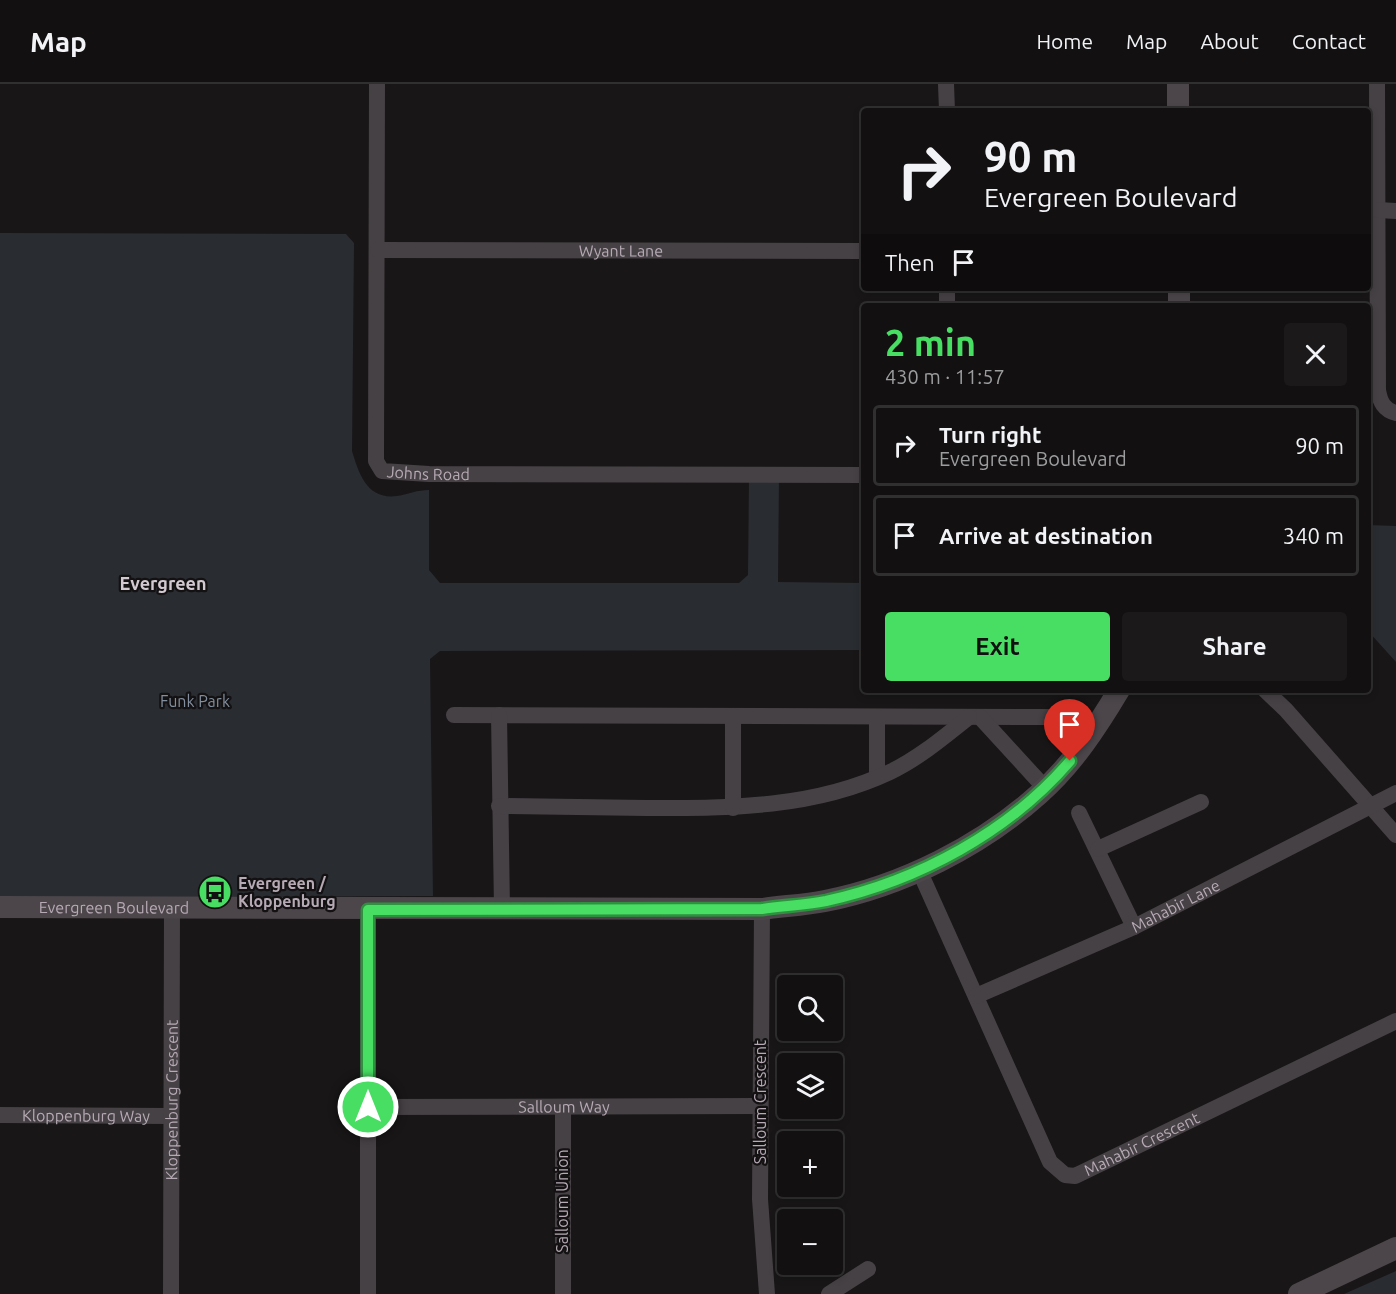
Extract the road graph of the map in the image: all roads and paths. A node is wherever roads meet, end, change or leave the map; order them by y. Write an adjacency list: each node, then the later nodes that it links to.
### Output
1 (377, 84): 9 (street, Johns Road)
2 (946, 84): 5 (street)
3 (1178, 84): 6 (street)
4 (1377, 84): 7 (street)
5 (946, 108)
6 (1178, 108)
7 (1378, 210): 8 (street); 11 (street)
8 (1396, 212)
9 (378, 250): 10 (street, Wyant Lane); 12 (street, Johns Road)
10 (861, 251)
11 (1396, 413)
12 (861, 475)
13 (1117, 693): 22 (street, Evergreen Boulevard)
14 (1267, 693): 26 (street)
15 (454, 715): 16 (street)
16 (499, 715): 17 (street); 25 (street)
17 (733, 716): 18 (street); 27 (street)
18 (877, 717): 19 (street); 21 (street)
19 (974, 717): 20 (street); 21 (street); 22 (street)
20 (1052, 717)
21 (877, 777): 27 (street)
22 (1046, 788): 31 (street, Evergreen Boulevard)
23 (1396, 792): 26 (street, Mahabir Lane)
24 (1202, 802): 30 (street)
25 (500, 806): 27 (street); 34 (street)
26 (1371, 806): 29 (street); 37 (street, Mahabir Lane)
27 (733, 808)
28 (1078, 813): 30 (street)
29 (1396, 835)
30 (1098, 849): 37 (street)
31 (919, 870): 35 (street, Evergreen Boulevard); 38 (street, Mahabir Crescent)
32 (0, 907): 33 (street, Evergreen Boulevard)
33 (172, 907): 36 (street, Evergreen Boulevard); 44 (street, Kloppenburg Crescent)
34 (502, 909): 35 (street, Evergreen Boulevard); 36 (street, Evergreen Boulevard)
35 (762, 909): 40 (street, Salloum Crescent)
36 (368, 910): 41 (street)
37 (1134, 927): 38 (street, Mahabir Lane)
38 (976, 996): 39 (street, Mahabir Crescent)
39 (1396, 1021)
40 (760, 1106): 42 (street, Salloum Way); 50 (street, Salloum Crescent)
41 (368, 1107): 42 (street, Salloum Way); 48 (street)
42 (563, 1108): 49 (street, Salloum Union)
43 (0, 1115): 44 (street, Kloppenburg Way)
44 (171, 1116): 47 (street, Kloppenburg Crescent)
45 (1396, 1248): 52 (street)
46 (868, 1269): 51 (street)
47 (171, 1294)
48 (368, 1294)
49 (563, 1294)
50 (767, 1294)
51 (828, 1294)
52 (1299, 1294)

